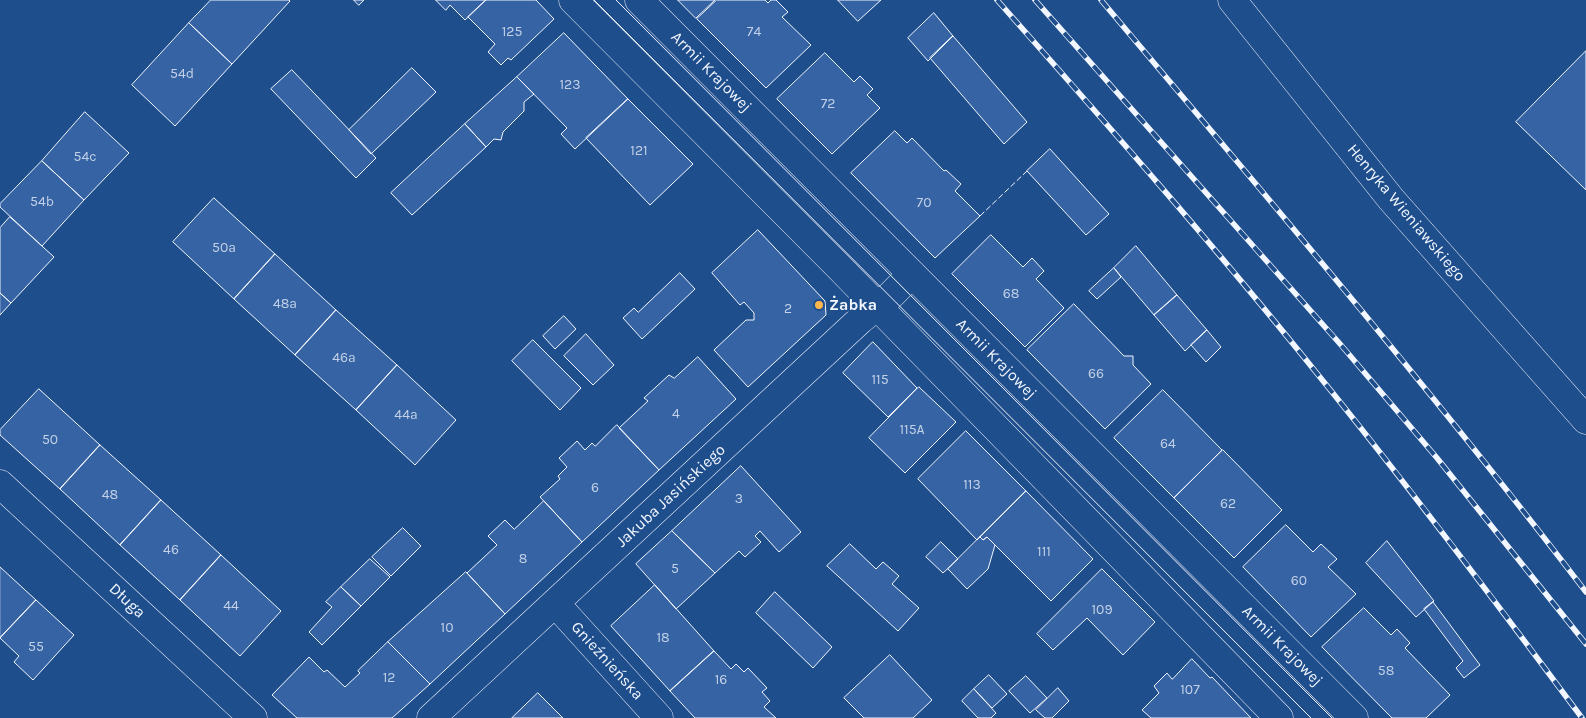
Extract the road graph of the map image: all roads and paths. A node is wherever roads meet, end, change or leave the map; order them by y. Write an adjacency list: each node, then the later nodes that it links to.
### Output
1 (573, 0): 5 (street)
2 (639, 0): 4 (street, Armii Krajowej)
3 (1232, 0): 6 (street, Henryka Wieniawskiego)
4 (912, 274): 5 (street, Jakuba Jasińskiego); 13 (street, Armii Krajowej)
5 (877, 306): 8 (street, Jakuba Jasińskiego); 12 (street)
6 (1586, 420)
7 (0, 484): 9 (street, Długa)
8 (555, 604): 10 (street, Jakuba Jasińskiego); 11 (street, Gnieźnieńska)
9 (253, 718)
10 (431, 718)
11 (659, 718)
12 (1279, 718)
13 (1354, 718)

